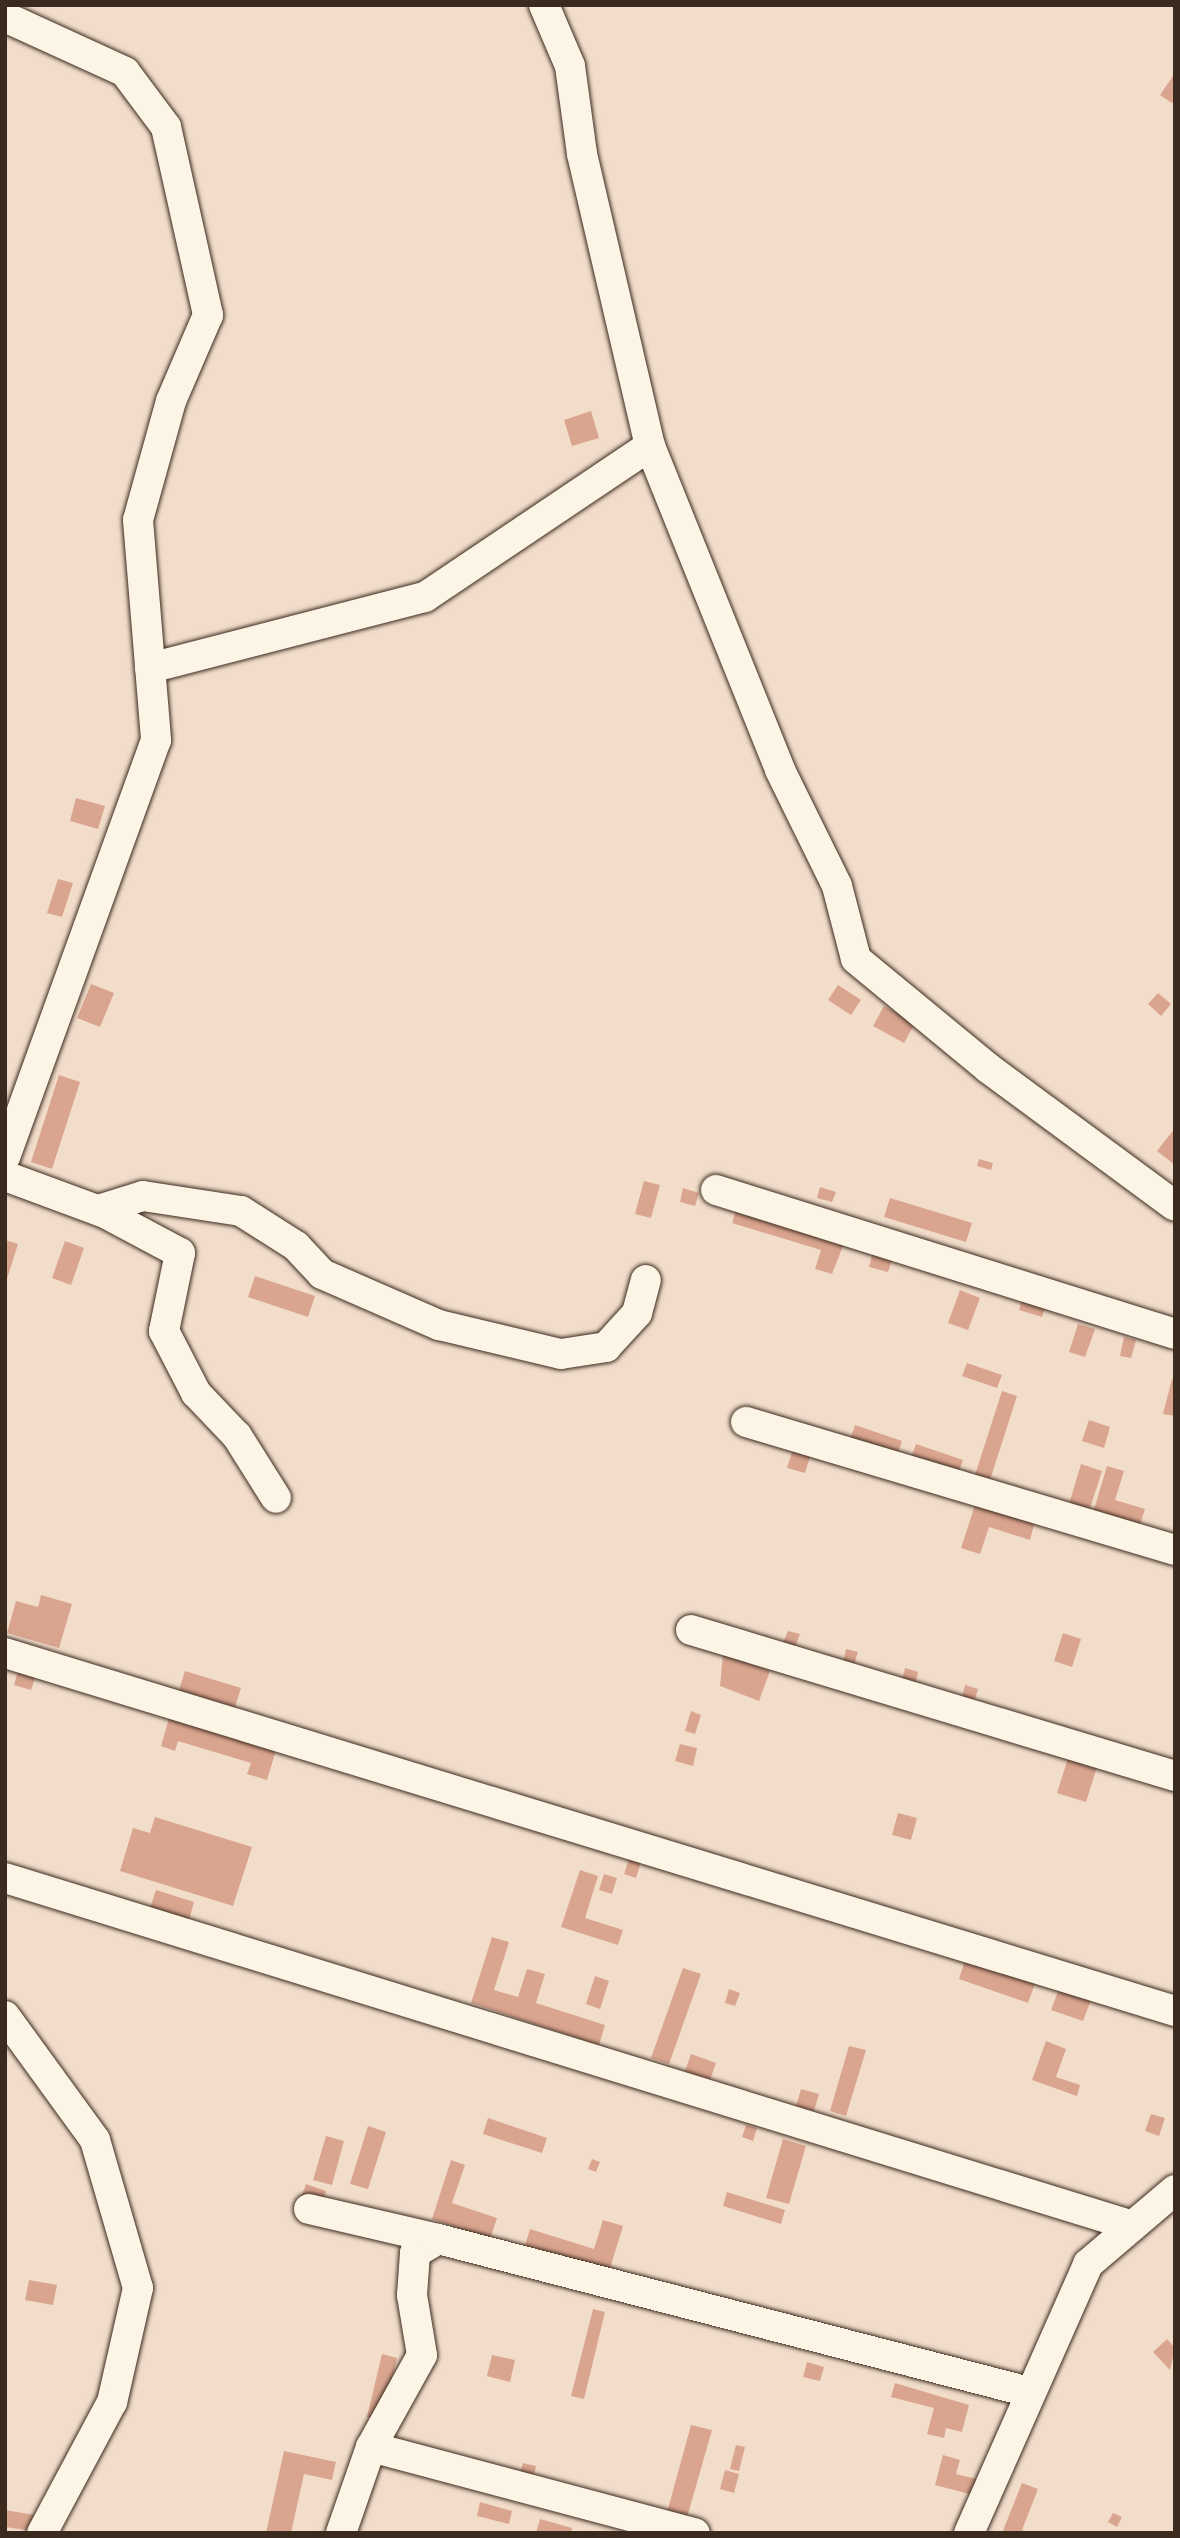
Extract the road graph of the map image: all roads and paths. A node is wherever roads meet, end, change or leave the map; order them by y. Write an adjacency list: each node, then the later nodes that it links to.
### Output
1 (544, 5): 3 (street)
2 (5, 17): 4 (street)
3 (650, 446): 4 (street); 8 (street)
4 (150, 668): 5 (street)
5 (5, 1157)
6 (5, 1176): 9 (street)
7 (716, 1189): 11 (street)
8 (1175, 1206)
9 (98, 1210): 10 (street); 13 (street)
10 (646, 1280)
11 (1175, 1334)
12 (746, 1422): 14 (street)
13 (276, 1498)
14 (1175, 1550)
15 (691, 1630): 17 (street)
16 (5, 1653): 19 (street)
17 (1175, 1776)
18 (5, 1878): 23 (street)
19 (1175, 2011)
20 (5, 2016): 27 (street)
21 (1175, 2190): 23 (street)
22 (309, 2209): 24 (street)
23 (1133, 2226): 25 (street)
24 (438, 2239): 25 (street); 26 (street)
25 (1029, 2392): 30 (street)
26 (370, 2446): 28 (street); 29 (street)
27 (41, 2533)
28 (341, 2533)
29 (695, 2533)
30 (969, 2533)

